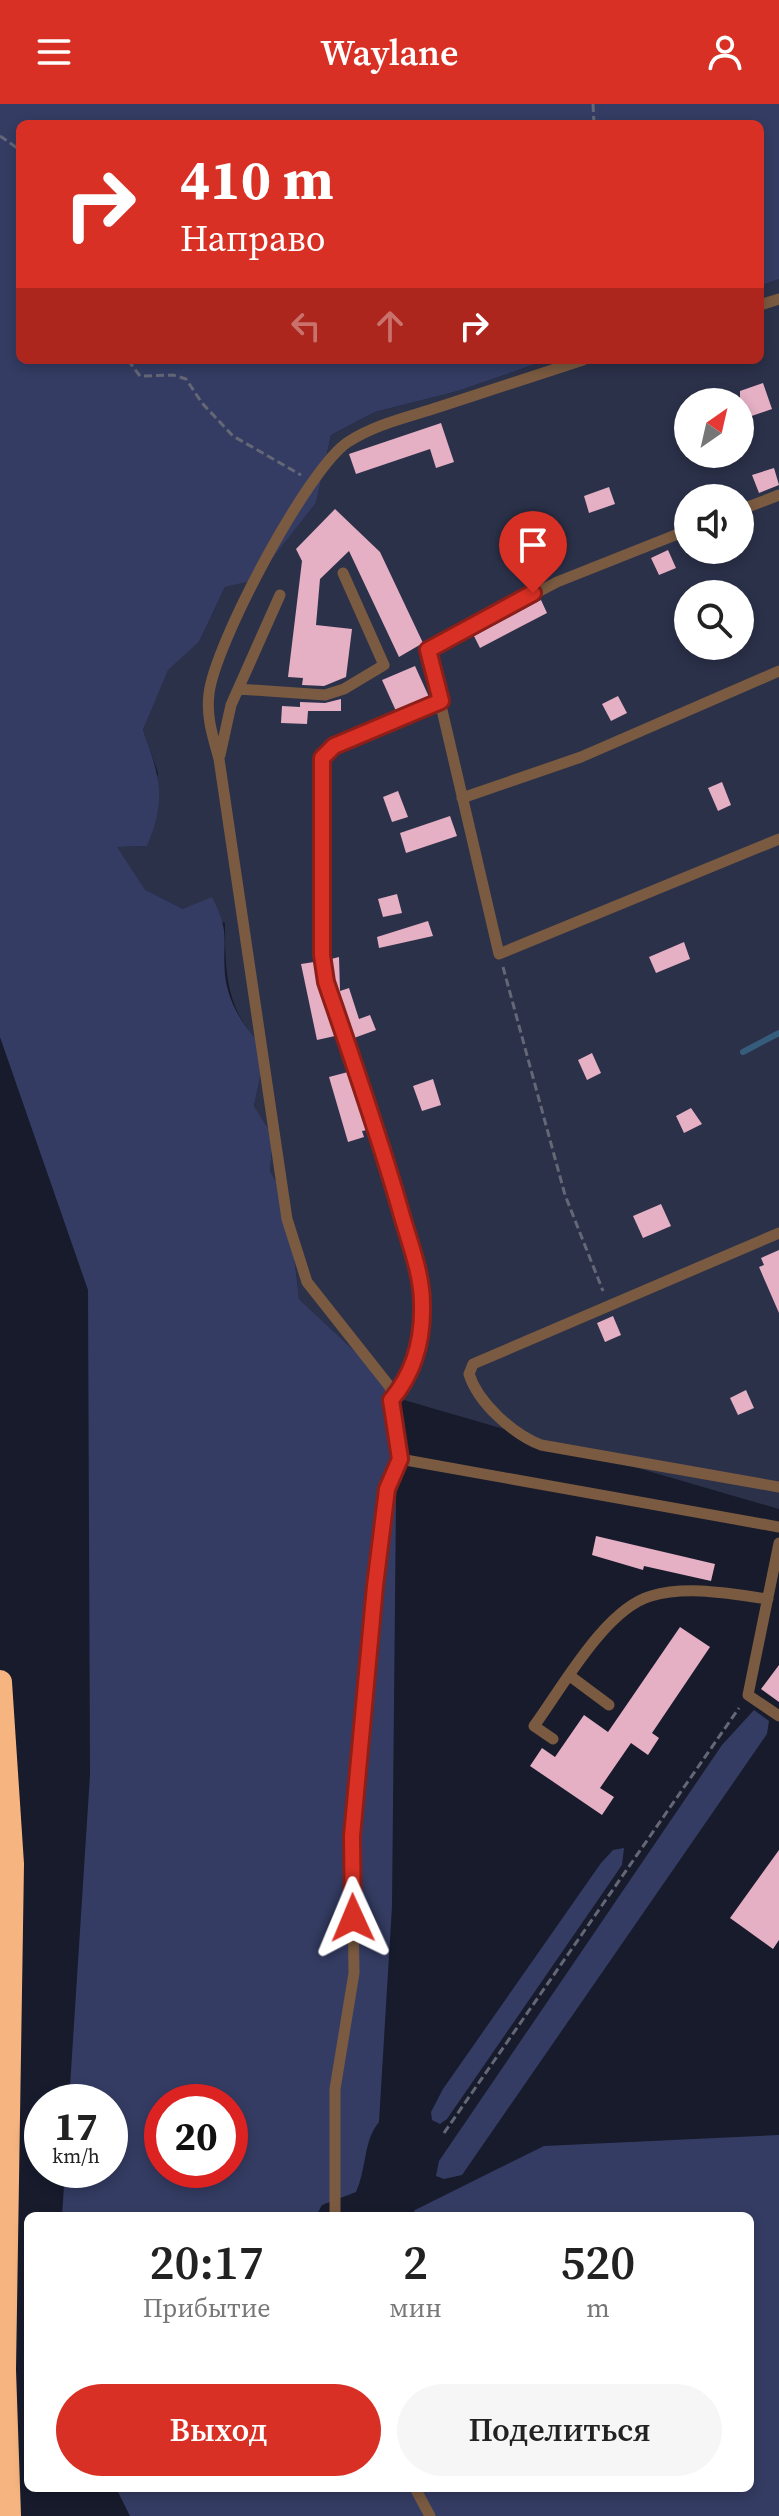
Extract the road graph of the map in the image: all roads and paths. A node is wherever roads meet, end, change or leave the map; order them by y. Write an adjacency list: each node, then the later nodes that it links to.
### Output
1 (131, 364): 3 (path)
2 (571, 364): 3 (lane)
3 (312, 481): 12 (lane)
4 (779, 495): 5 (lane)
5 (754, 505)
6 (674, 536): 11 (lane)
7 (343, 573): 10 (lane)
8 (280, 595): 10 (lane)
9 (779, 671): 13 (lane)
10 (238, 689): 12 (lane)
11 (441, 701): 13 (lane); 18 (lane)
12 (219, 759): 18 (lane)
13 (462, 798): 15 (lane)
14 (779, 839): 15 (lane)
15 (499, 954): 17 (path)
16 (779, 1233): 17 (lane)
17 (609, 1306): 20 (lane)
18 (391, 1400): 19 (lane)
19 (400, 1459): 21 (lane); 31 (lane)
20 (779, 1487)
21 (779, 1527)
22 (779, 1543): 23 (lane)
23 (768, 1599): 24 (lane); 26 (lane)
24 (570, 1676): 27 (lane); 29 (lane)
25 (0, 1682): 33 (highway)
26 (748, 1695): 28 (lane); 30 (path)
27 (609, 1705)
28 (779, 1716)
29 (553, 1739)
30 (444, 2133)
31 (335, 2212)
32 (417, 2492): 34 (lane)
33 (9, 2516)
34 (430, 2516)

